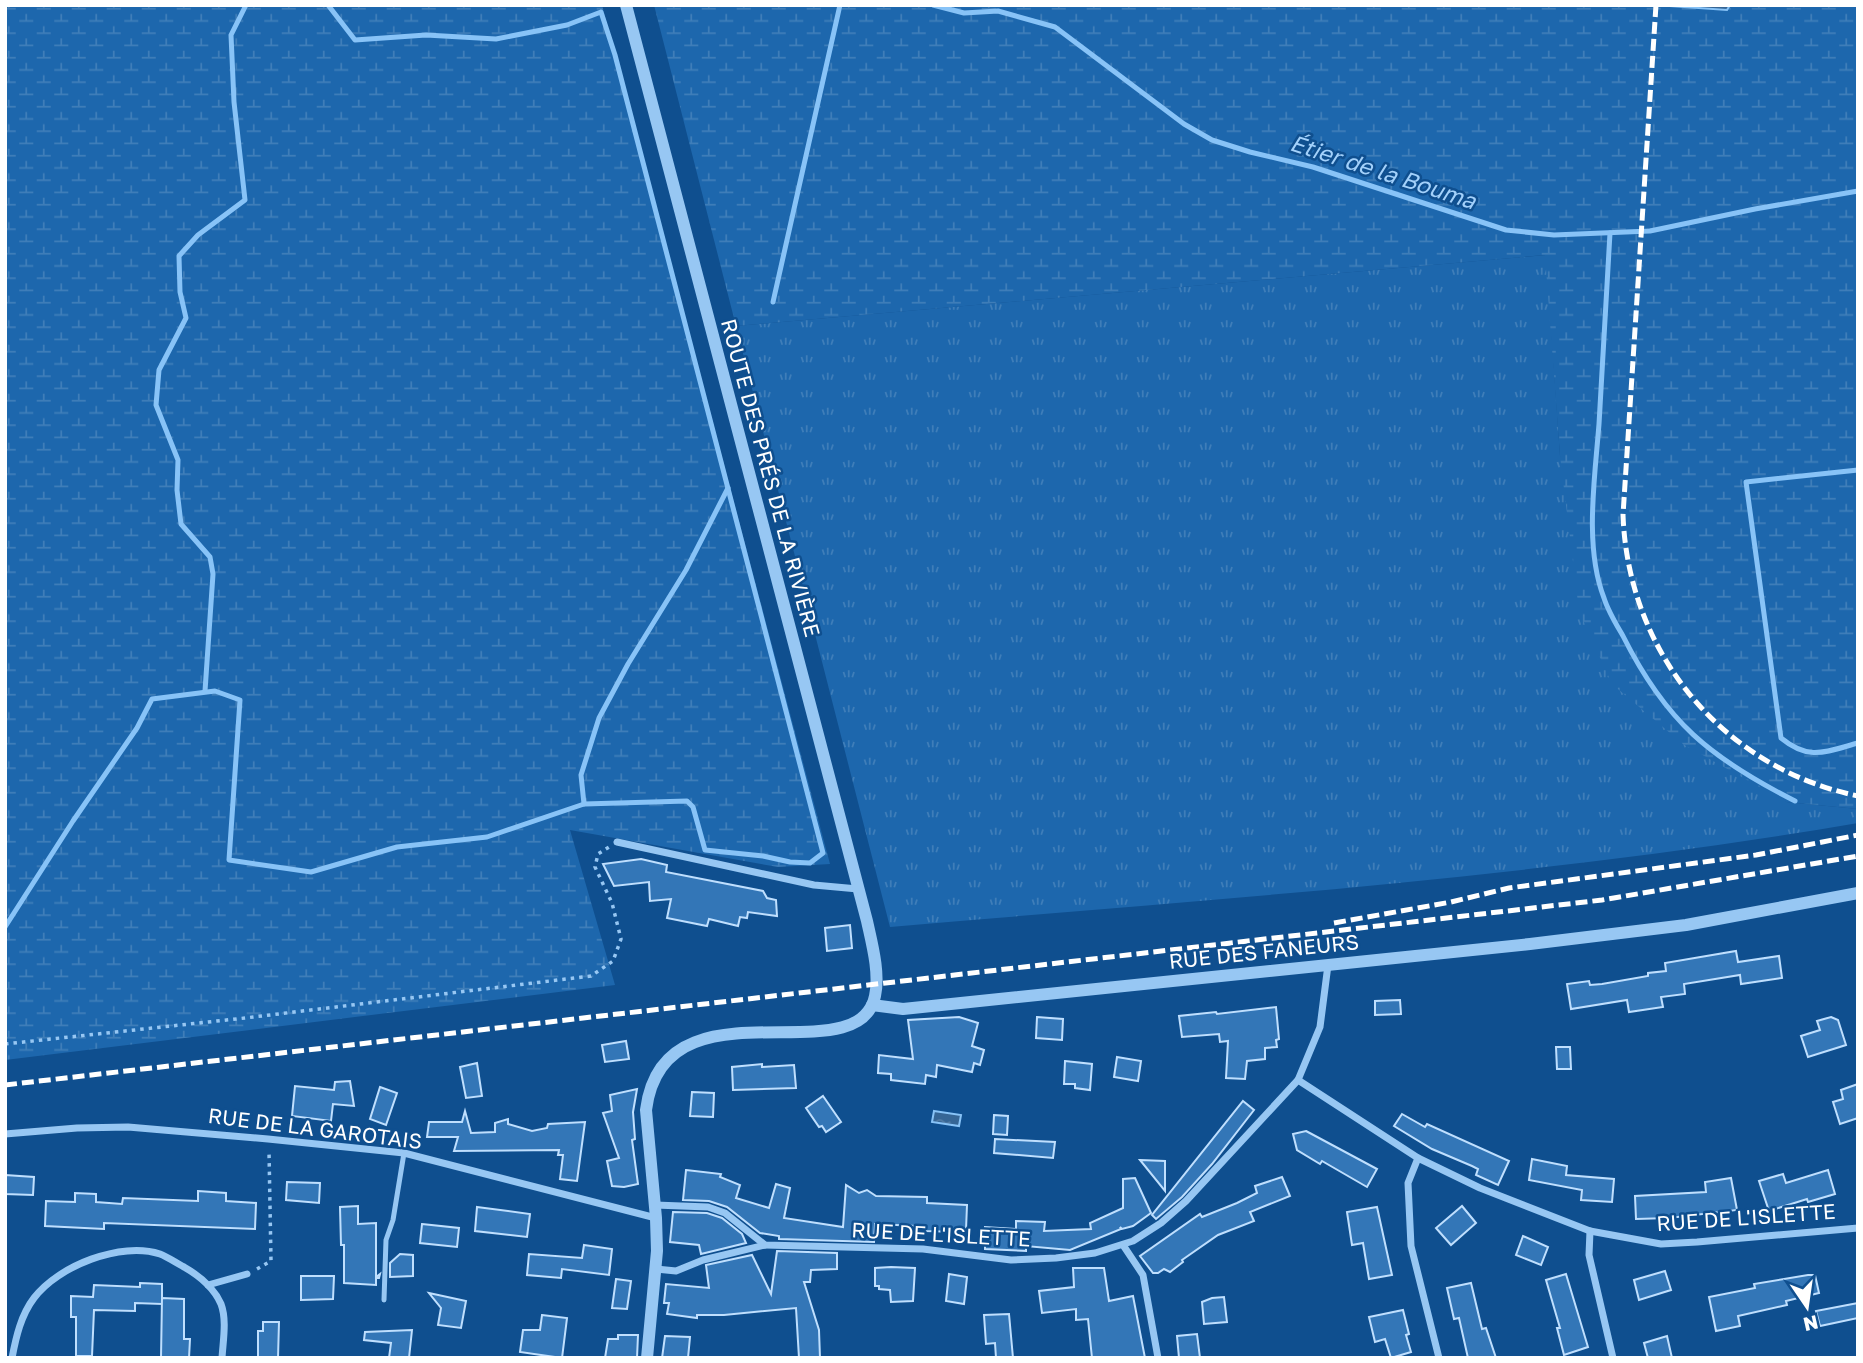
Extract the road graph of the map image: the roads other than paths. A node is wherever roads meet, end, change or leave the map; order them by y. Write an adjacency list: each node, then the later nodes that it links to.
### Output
1 (626, 5): 3 (street, ROUTE DES PRÉS DE LA RIVIÈRE)
2 (617, 842): 3 (street)
3 (858, 889): 6 (street, ROUTE DES PRÉS DE LA RIVIÈRE)
4 (1858, 893): 5 (street, RUE DES FANEURS)
5 (1328, 965): 6 (street, RUE DES FANEURS); 7 (street, RUE DE L'ISLETTE)
6 (872, 1005): 11 (street)
7 (1298, 1080): 10 (street, RUE DE L'ISLETTE); 15 (street, RUE DE L'ISLETTE)
8 (5, 1134): 9 (street, RUE DE LA GAROTAIS)
9 (404, 1153): 11 (street, RUE DE LA GAROTAIS); 19 (lane)
10 (1418, 1158): 13 (street, RUE DE L'ISLETTE); 24 (street)
11 (656, 1211): 14 (street); 16 (street)
12 (1858, 1228): 13 (street, RUE DE L'ISLETTE)
13 (1590, 1231): 25 (street)
14 (765, 1245): 15 (street, RUE DE L'ISLETTE); 16 (street, RUE DE L'ISLETTE)
15 (1123, 1245): 23 (street)
16 (656, 1269): 22 (street)
17 (247, 1274): 18 (street)
18 (208, 1285): 20 (street); 21 (street)
19 (384, 1300)
20 (12, 1358)
21 (222, 1358)
22 (647, 1358)
23 (1158, 1358)
24 (1439, 1358)
25 (1614, 1358)

